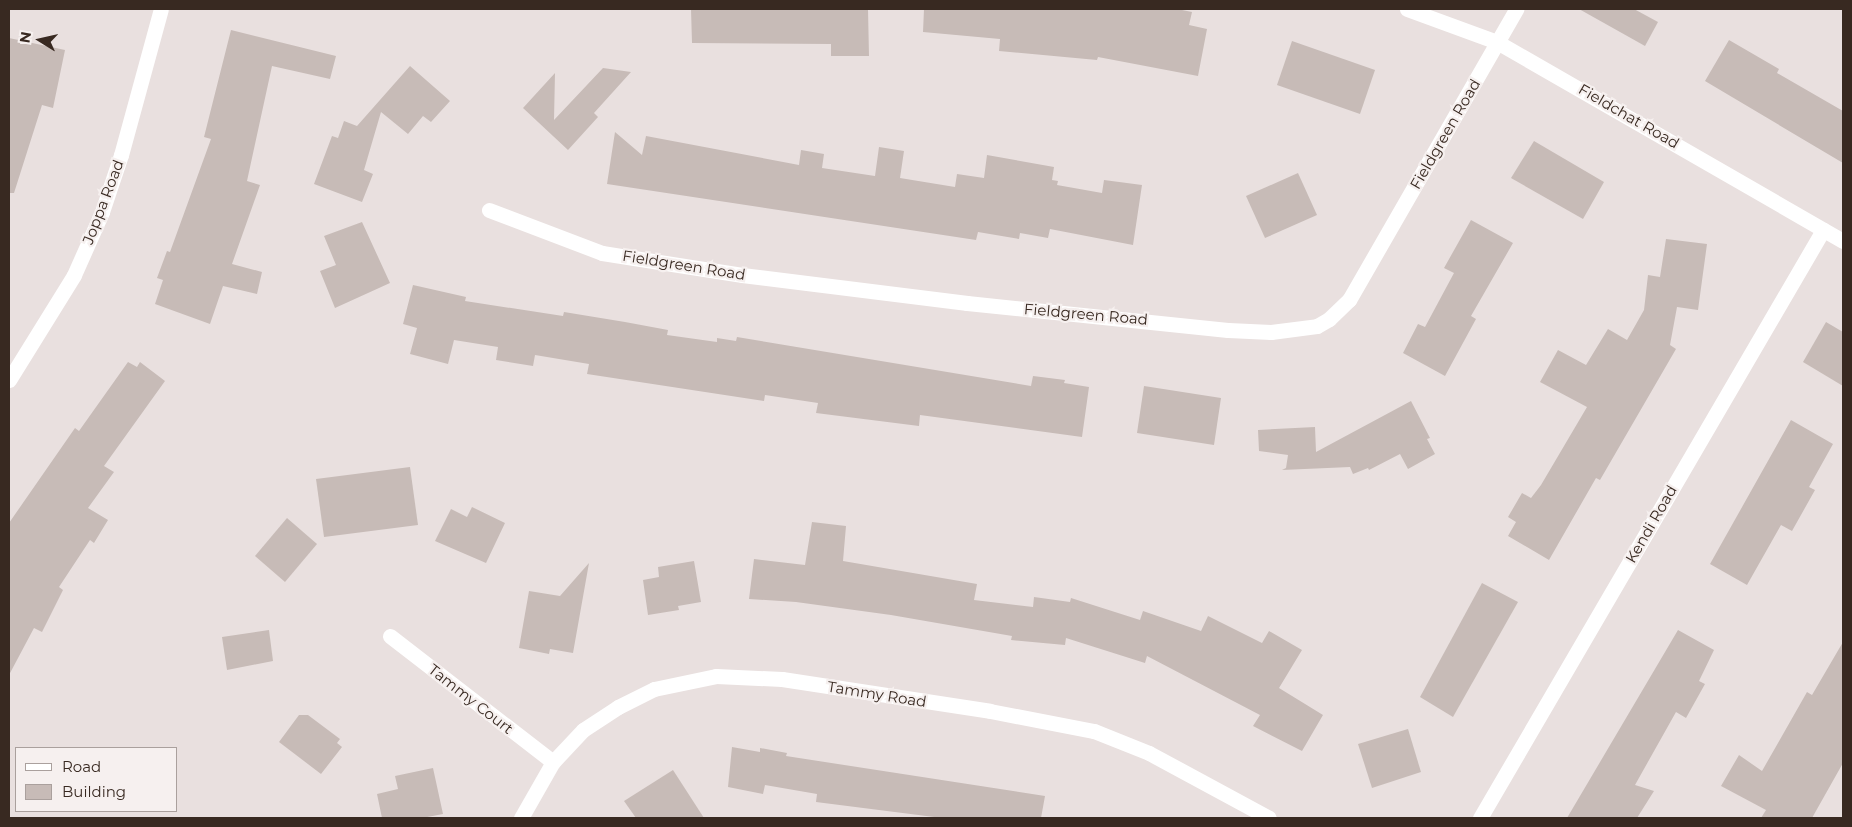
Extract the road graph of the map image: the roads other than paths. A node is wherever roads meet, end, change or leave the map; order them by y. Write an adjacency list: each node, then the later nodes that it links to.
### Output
1 (161, 9): 8 (street, Joppa Road)
2 (1407, 9): 4 (street, Fieldchat Road)
3 (1516, 9): 4 (street, Fieldgreen Road)
4 (1497, 42): 5 (street, Fieldgreen Road); 6 (street, Fieldchat Road)
5 (489, 210)
6 (1823, 230): 7 (street, Fieldchat Road); 13 (street, Kendi Road)
7 (1843, 241)
8 (9, 380)
9 (390, 636): 10 (street, Tammy Court)
10 (553, 762): 11 (street, Tammy Road); 12 (street, Tammy Road)
11 (521, 818)
12 (1269, 818)
13 (1480, 818)

